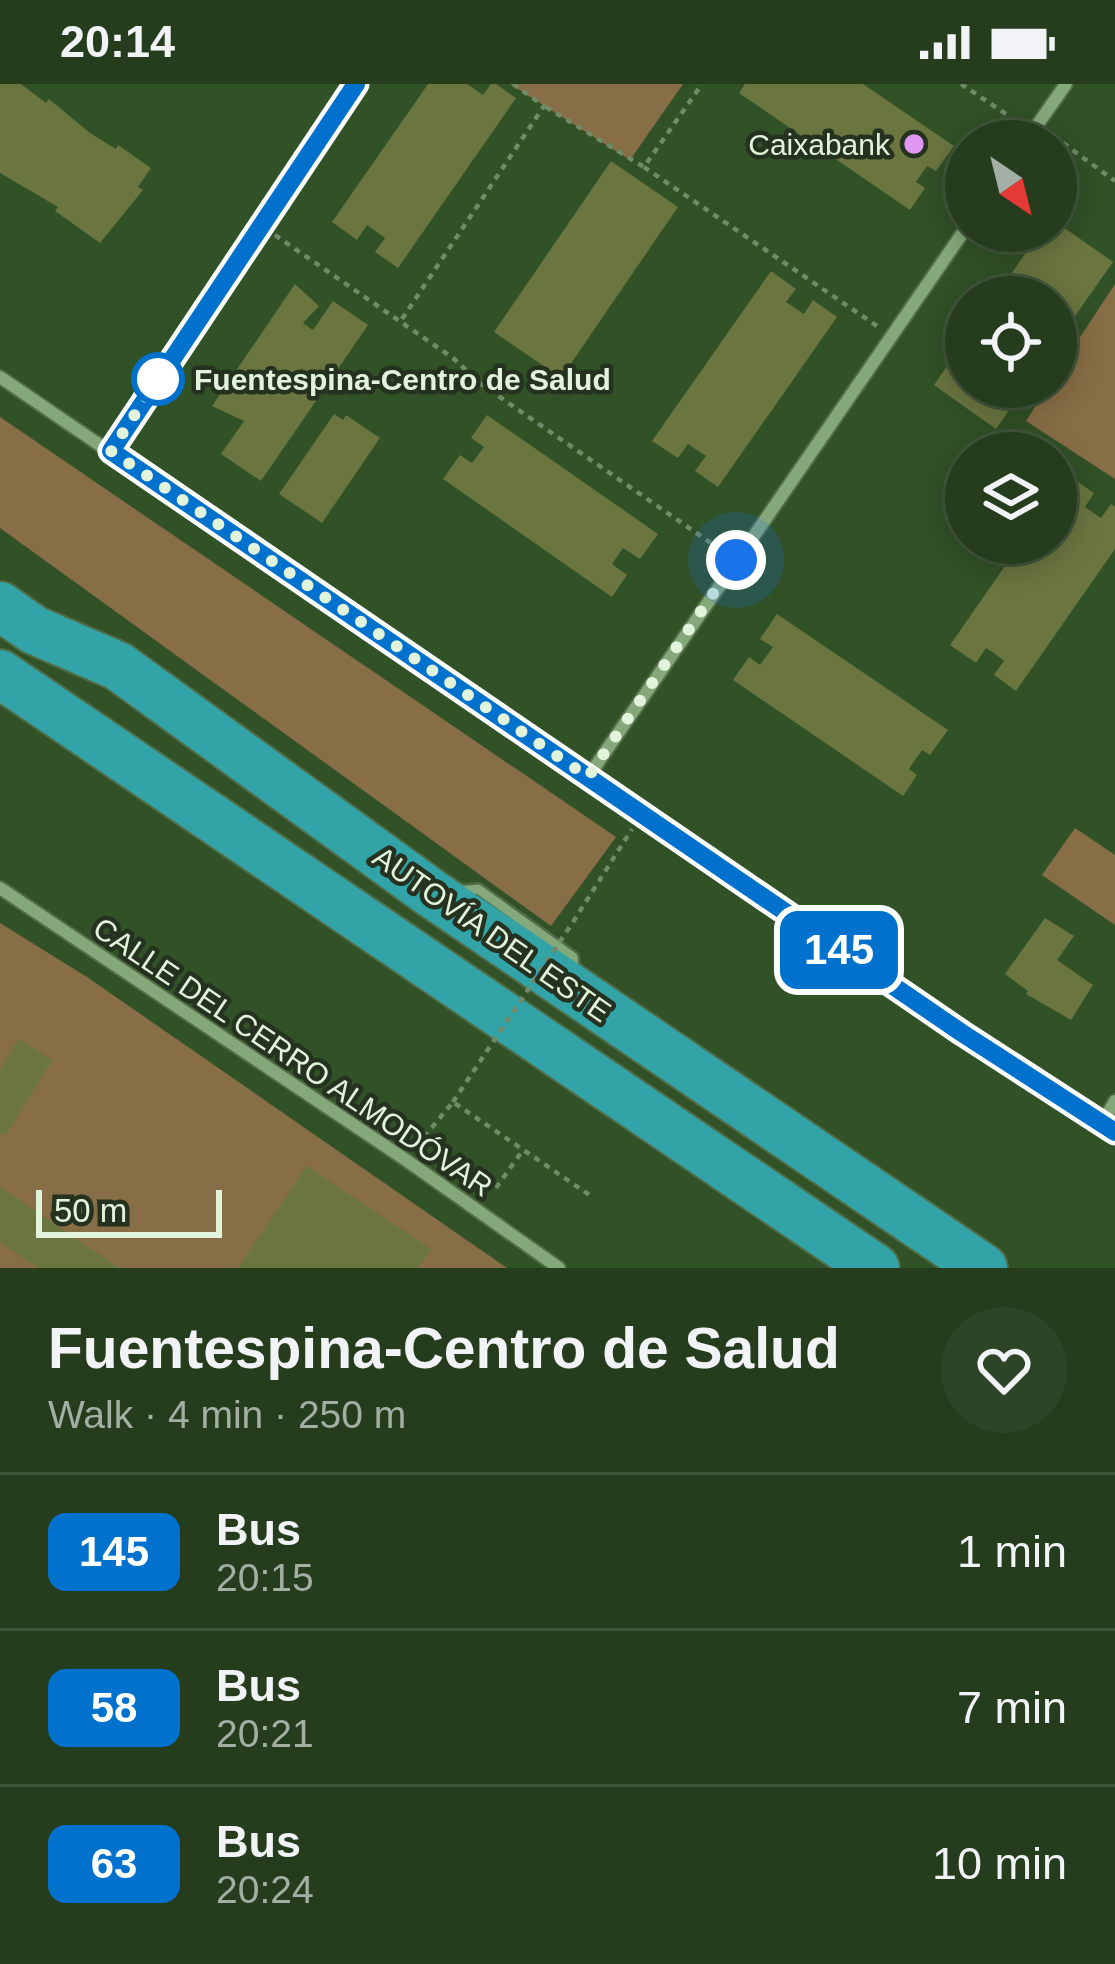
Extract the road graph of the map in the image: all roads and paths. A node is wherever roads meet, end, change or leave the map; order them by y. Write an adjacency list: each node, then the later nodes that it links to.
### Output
1 (356, 84): 12 (street)
2 (513, 84): 6 (path)
3 (702, 84): 10 (path)
4 (961, 84): 7 (path)
5 (1066, 84): 8 (street)
6 (544, 106): 10 (path); 14 (path)
7 (1006, 114)
8 (1041, 120)
9 (1077, 153): 11 (path)
10 (644, 167): 15 (path)
11 (1115, 181)
12 (260, 226): 14 (path); 17 (street)
13 (949, 252): 15 (street)
14 (401, 321): 18 (path)
15 (891, 335): 23 (street)
16 (0, 377): 17 (street)
17 (111, 451): 23 (street)
18 (721, 550)
19 (0, 572): 21 (highway)
20 (0, 606): 21 (highway, AUTOVÍA DEL ESTE)
21 (118, 666): 35 (highway, AUTOVÍA DEL ESTE)
22 (0, 674): 34 (highway, AUTOVÍA DEL ESTE)
23 (588, 777): 24 (street)
24 (642, 814): 27 (path, bridge); 28 (street)
25 (0, 888): 33 (street, CALLE DEL CERRO ALMODÓVAR)
26 (1115, 1101): 28 (street)
27 (453, 1102): 29 (path); 30 (path)
28 (1109, 1128)
29 (424, 1137)
30 (523, 1150): 31 (path); 32 (path)
31 (496, 1188)
32 (591, 1196)
33 (559, 1268)
34 (875, 1268)
35 (983, 1268)

